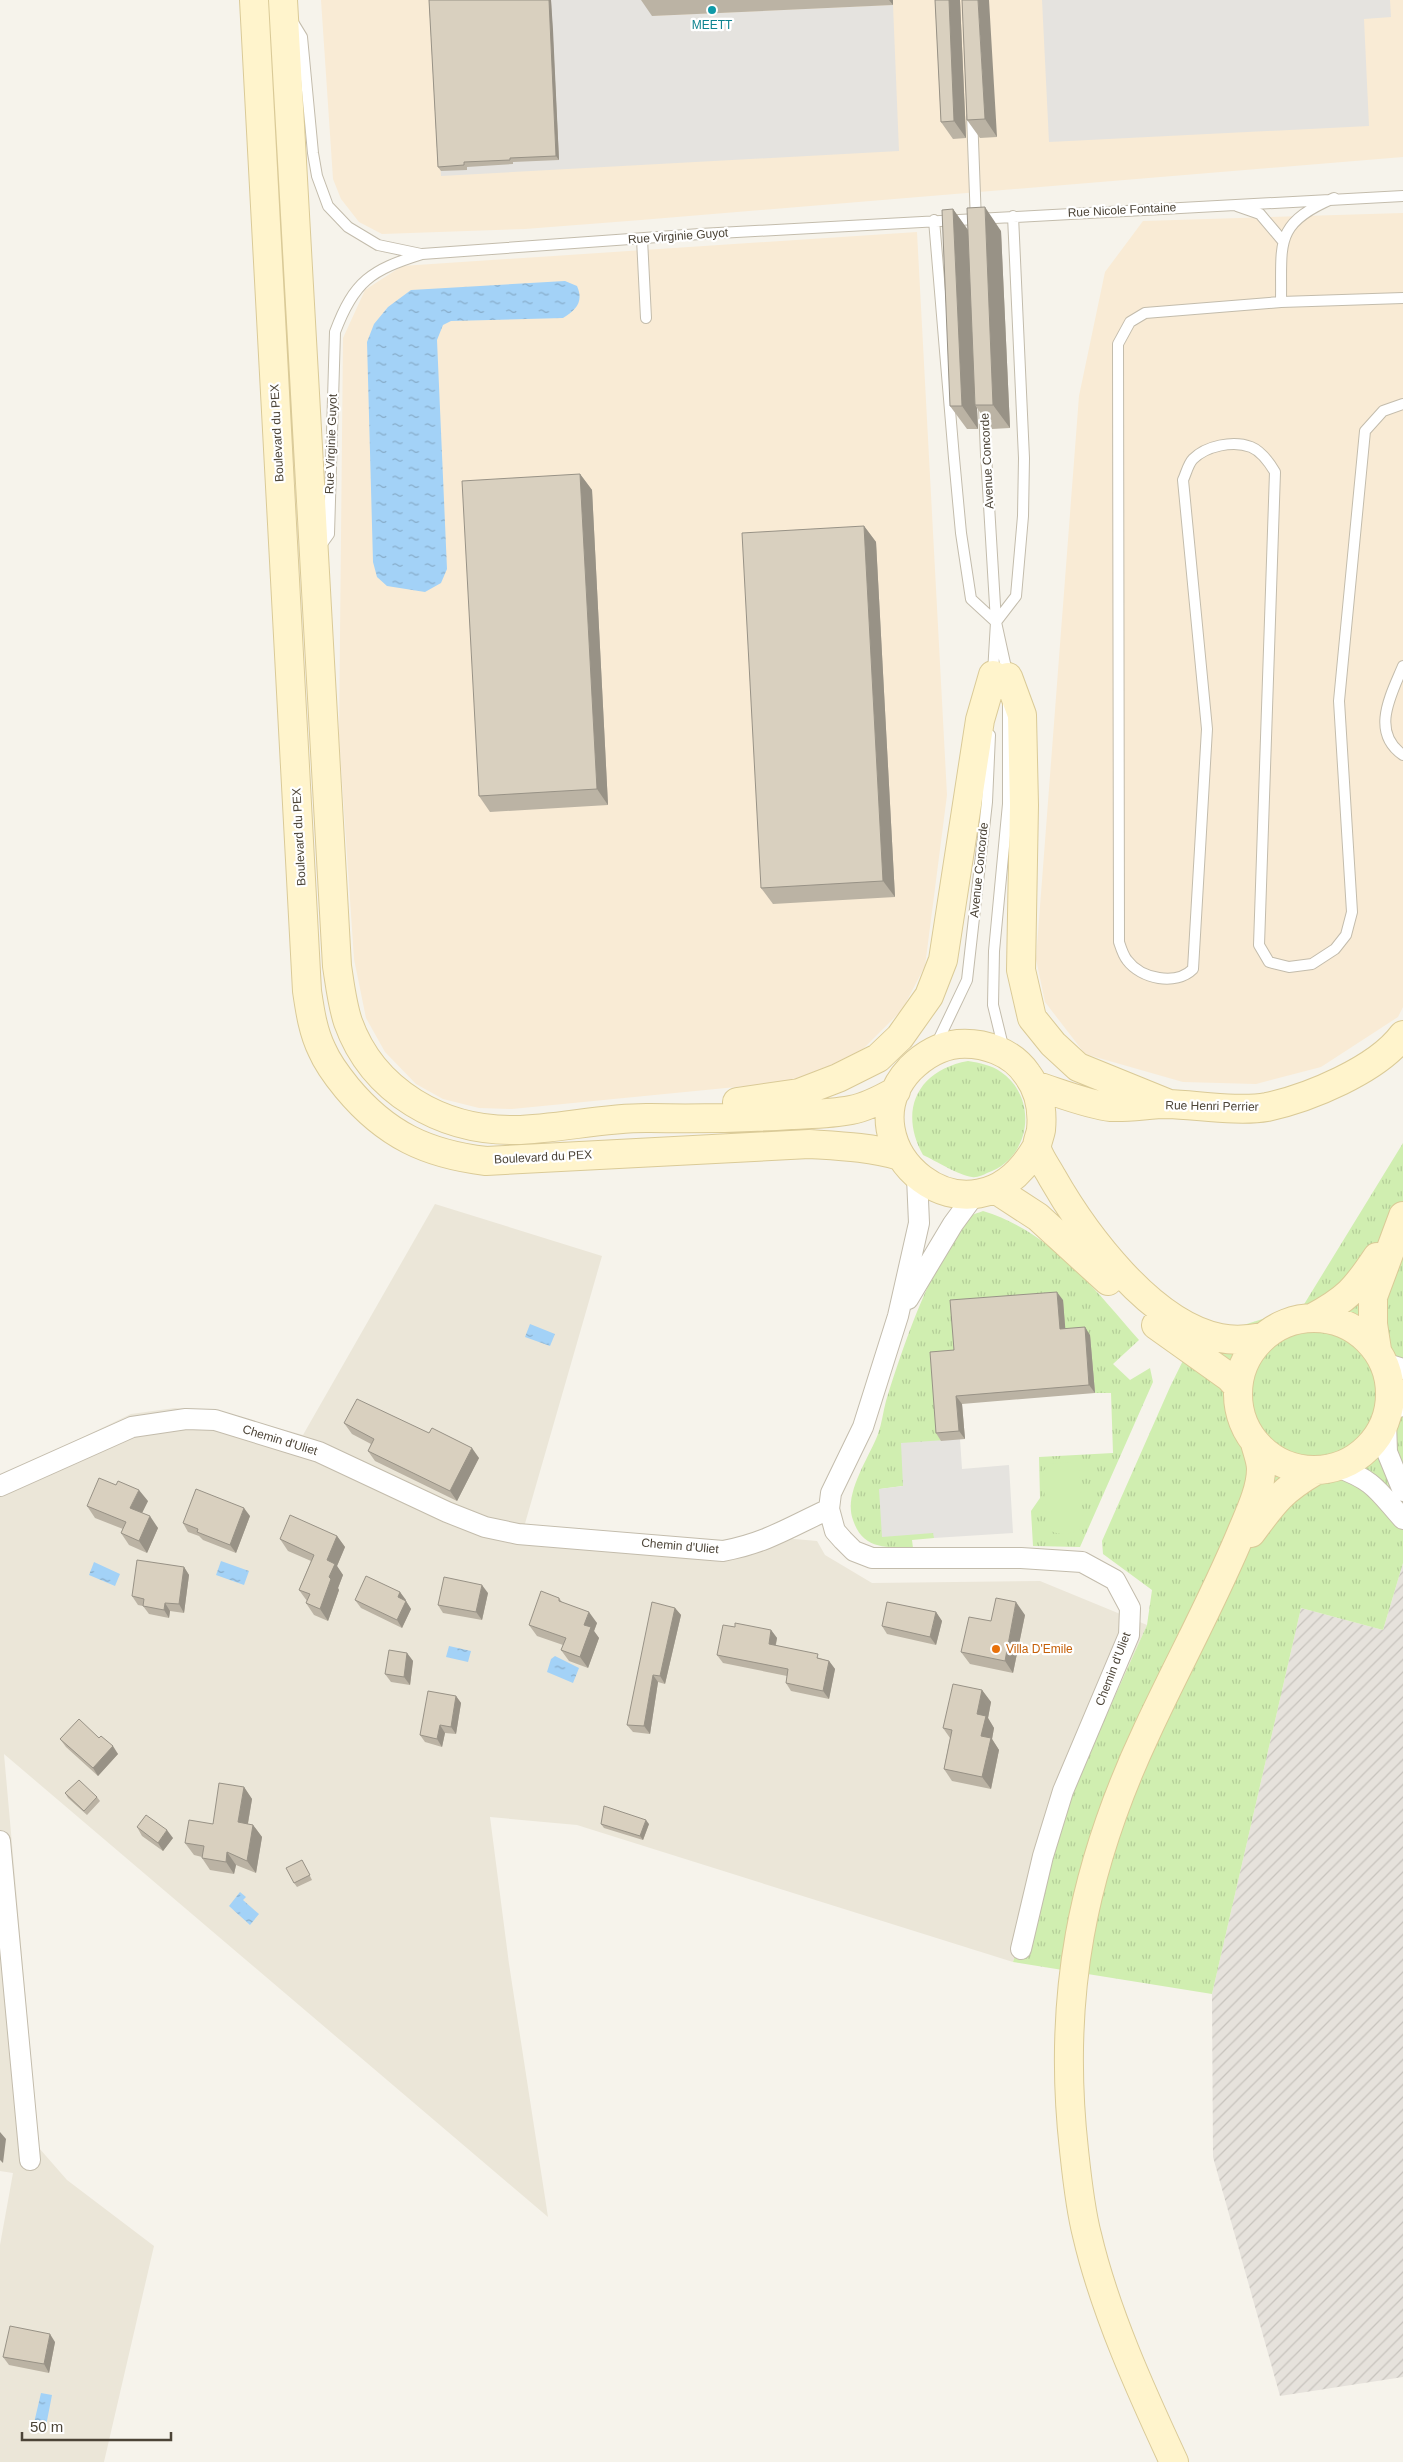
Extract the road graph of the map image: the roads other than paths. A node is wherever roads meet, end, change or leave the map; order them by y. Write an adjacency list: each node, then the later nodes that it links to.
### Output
1 (254, 0): 31 (main road, Boulevard du PEX)
2 (284, 5): 12 (lane, Rue Virginie Guyot); 18 (main road)
3 (971, 99): 9 (lane, bridge)
4 (1403, 196): 5 (lane, Rue Nicole Fontaine)
5 (1334, 198): 6 (lane, Rue Nicole Fontaine); 11 (lane, Rue Nicole Fontaine)
6 (1231, 204): 7 (lane, Rue Nicole Fontaine); 11 (lane, Rue Nicole Fontaine)
7 (1013, 216): 8 (lane, Rue Nicole Fontaine); 19 (lane)
8 (934, 220): 10 (lane, Rue Virginie Guyot); 19 (lane)
9 (977, 237)
10 (642, 239): 12 (lane, Rue Virginie Guyot); 15 (lane)
11 (1282, 240): 14 (lane)
12 (422, 254): 18 (lane, Rue Virginie Guyot)
13 (1403, 298): 14 (lane)
14 (1281, 302): 17 (lane)
15 (646, 318)
16 (983, 396): 19 (lane, Avenue Concorde, bridge)
17 (1403, 404)
18 (314, 554): 29 (main road)
19 (996, 622): 21 (lane, Avenue Concorde); 21 (lane, Avenue Concorde)
20 (1403, 666): 22 (lane)
21 (1001, 676): 24 (lane, Avenue Concorde); 25 (lane, Avenue Concorde); 28 (main road); 29 (main road)
22 (1403, 755)
23 (1403, 1035): 28 (main road, Rue Henri Perrier)
24 (934, 1051): 25 (main road); 27 (main road)
25 (1004, 1053): 26 (main road)
26 (1034, 1085): 28 (main road, Rue Henri Perrier); 30 (main road)
27 (896, 1091): 29 (main road); 31 (main road)
28 (1170, 1104)
29 (645, 1118)
30 (1036, 1148): 32 (main road); 36 (main road)
31 (909, 1167): 32 (main road); 34 (street)
32 (985, 1192): 34 (street); 38 (main road)
33 (1400, 1222): 35 (main road); 37 (main road)
34 (898, 1316): 44 (street)
35 (1312, 1318): 36 (main road); 37 (main road)
36 (1263, 1337): 38 (main road)
37 (1388, 1361): 39 (main road)
38 (1238, 1388): 40 (main road)
39 (1393, 1412): 41 (main road); 43 (street)
40 (1255, 1443): 41 (main road); 46 (main road)
41 (1326, 1469): 45 (street); 46 (main road)
42 (0, 1486): 44 (street, Chemin d'Uliet)
43 (1403, 1490)
44 (829, 1509): 48 (street, Chemin d'Uliet)
45 (1403, 1519)
46 (1228, 1565): 50 (main road)
47 (0, 1841): 49 (street)
48 (1021, 1949)
49 (30, 2160)
50 (1174, 2462)

